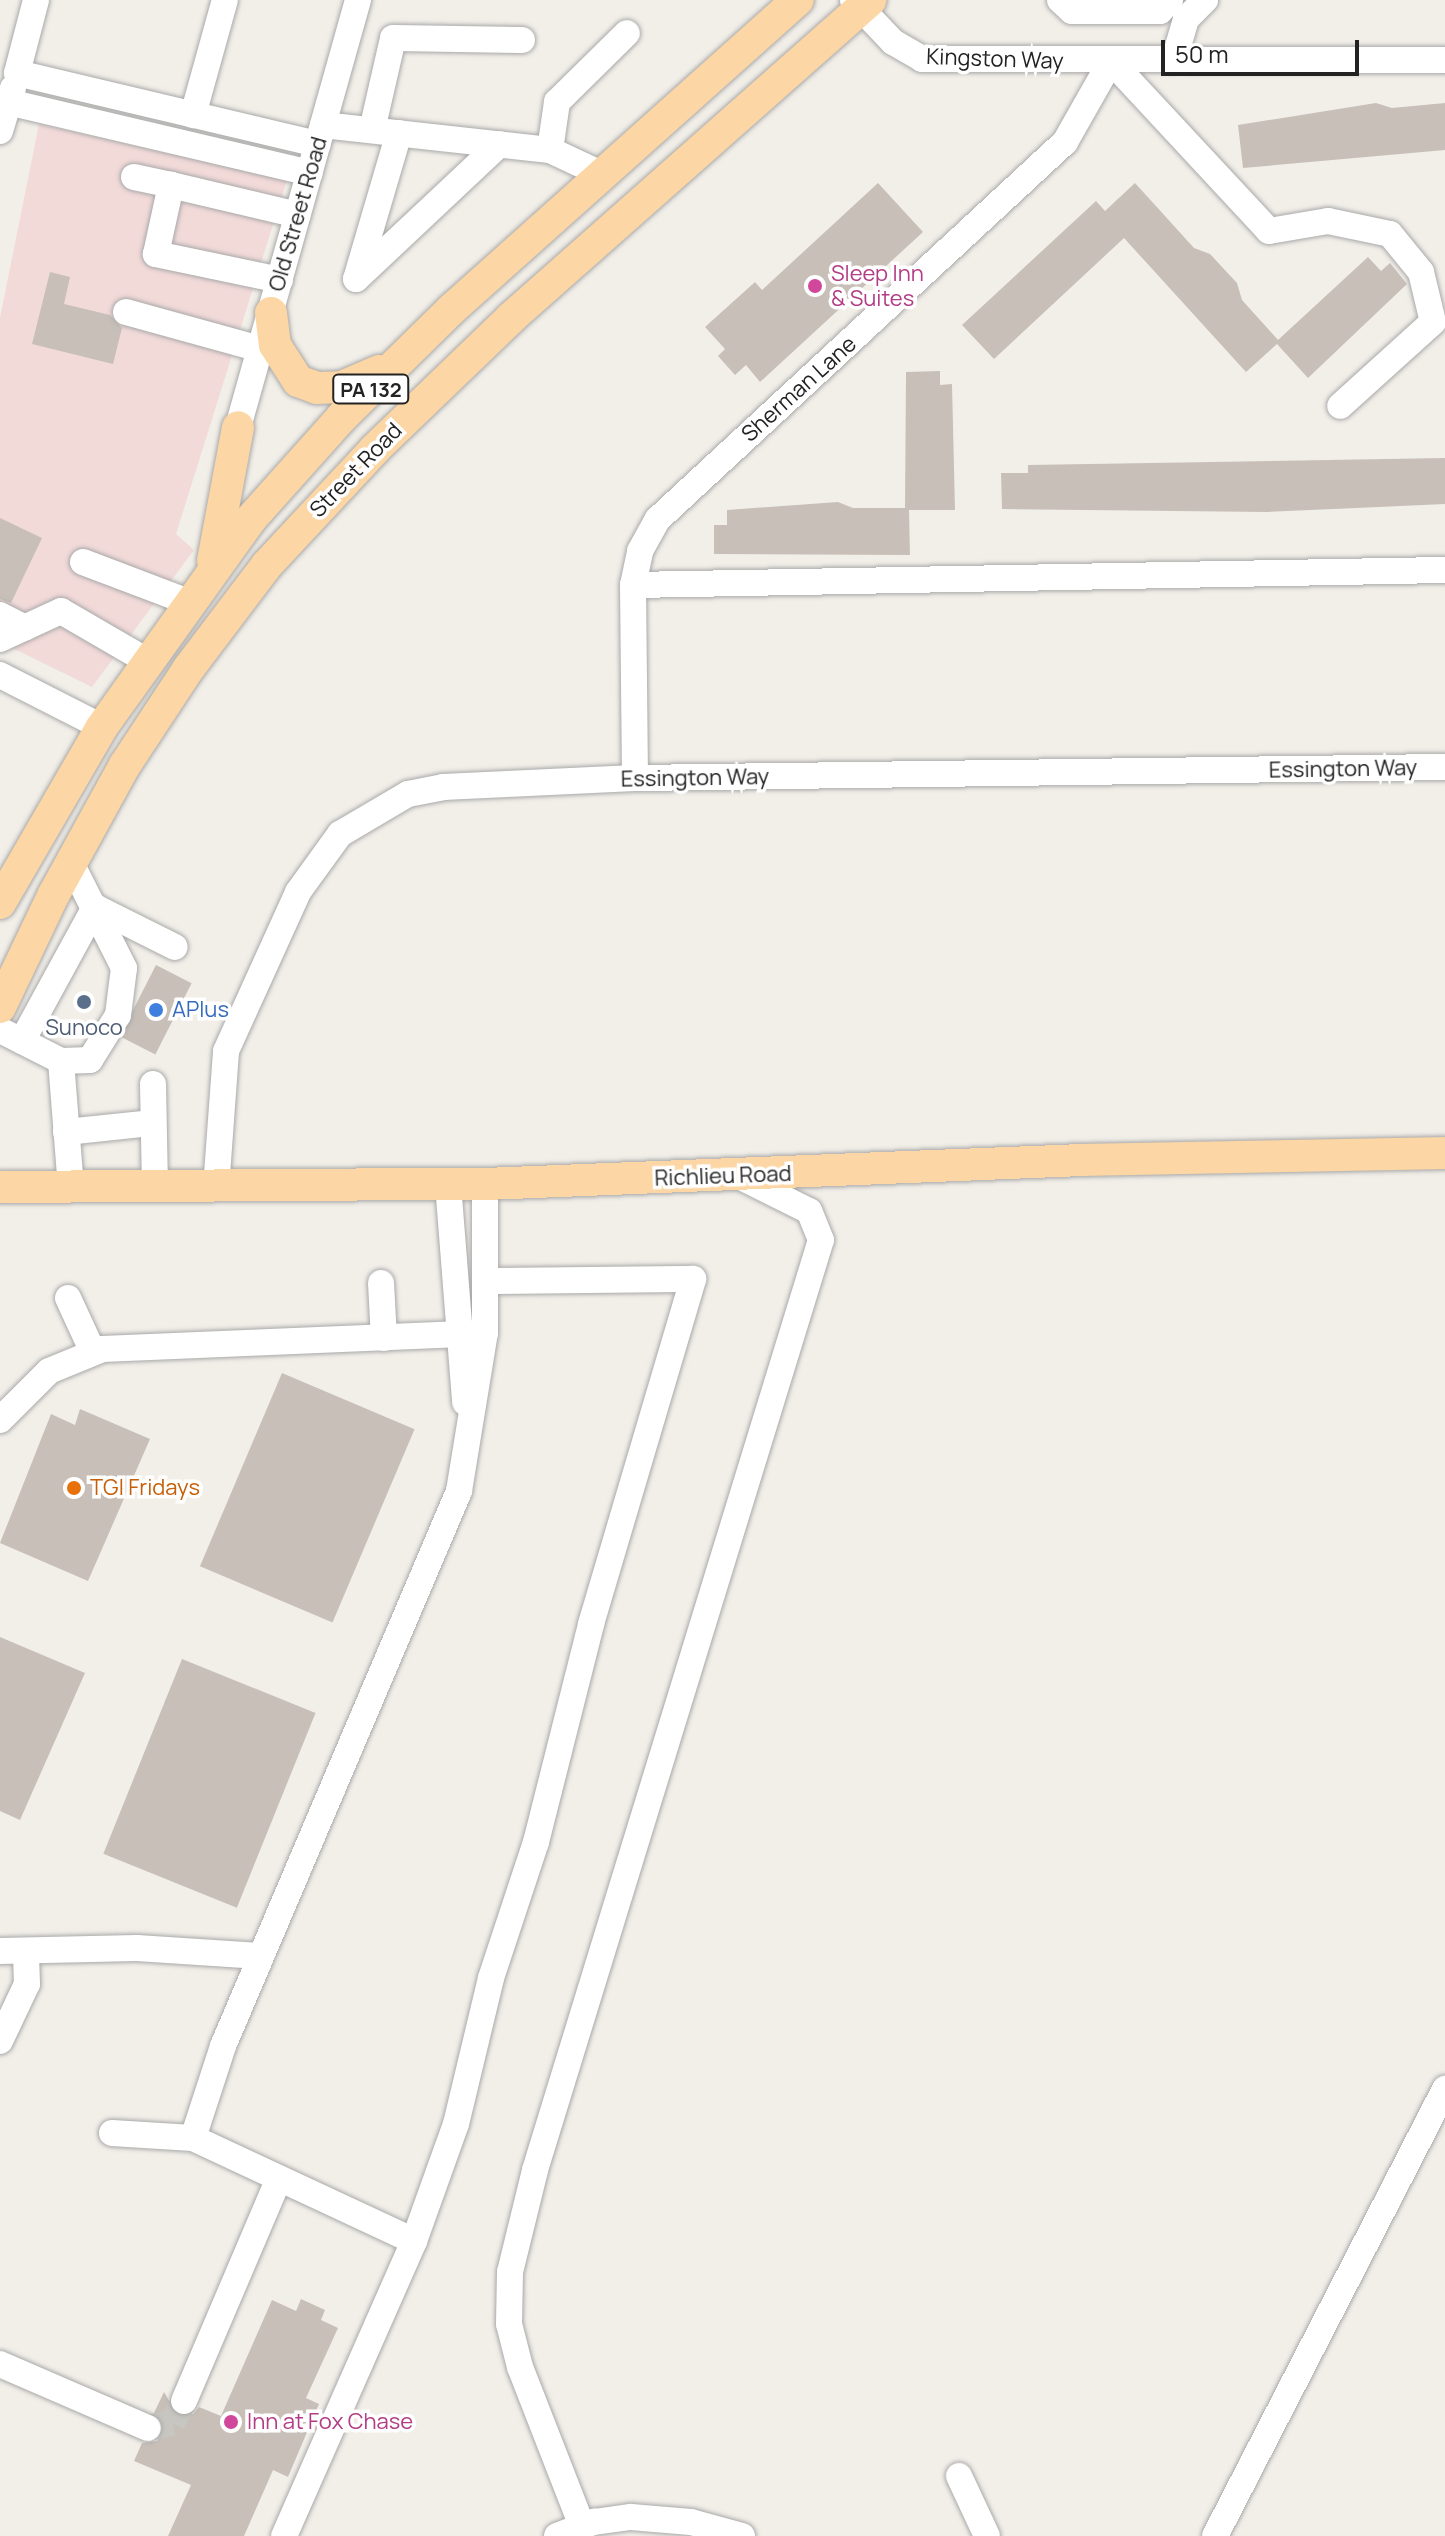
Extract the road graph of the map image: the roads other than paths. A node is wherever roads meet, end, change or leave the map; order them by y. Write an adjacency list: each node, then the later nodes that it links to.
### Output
1 (36, 0): 14 (street)
2 (225, 0): 17 (street)
3 (358, 0): 21 (street, Old Street Road)
4 (798, 0): 26 (main road, Street Road / PA 132)
5 (1060, 0): 6 (street)
6 (1170, 0)
7 (1205, 0): 11 (street)
8 (861, 3): 13 (street, Kingston Way); 49 (main road, Street Road / PA 132)
9 (627, 33): 24 (street)
10 (522, 40): 18 (street)
11 (1174, 60): 12 (street, Kingston Way); 13 (street, Kingston Way)
12 (1445, 60)
13 (1111, 61): 35 (street); 39 (street, Sherman Lane)
14 (17, 73): 15 (street); 16 (street)
15 (8, 102): 19 (street); 22 (street)
16 (157, 106): 17 (street); 22 (street)
17 (193, 115): 21 (street)
18 (372, 130): 20 (street); 21 (street)
19 (0, 131)
20 (399, 133): 23 (street); 23 (street)
21 (321, 134): 25 (street, Old Street Road)
22 (150, 135): 25 (street)
23 (500, 144): 24 (street)
24 (550, 150): 26 (street)
25 (310, 173): 29 (street, Old Street Road)
26 (601, 174): 34 (main road, Street Road / PA 132)
27 (134, 177): 28 (street)
28 (171, 185): 29 (street); 30 (street)
29 (298, 215): 30 (street, Old Street Road)
30 (280, 280): 32 (street, Old Street Road)
31 (126, 312): 33 (street)
32 (271, 313): 33 (street, Old Street Road); 34 (main road)
33 (260, 349): 36 (street, Old Street Road)
34 (406, 355): 40 (main road, Street Road / PA 132)
35 (1340, 406)
36 (238, 427): 40 (main road)
37 (83, 562): 40 (street)
38 (1445, 570): 39 (street)
39 (633, 585): 48 (street, Sherman Lane)
40 (197, 595): 44 (main road, Street Road / PA 132)
41 (0, 615): 42 (street)
42 (25, 628): 43 (street); 44 (street)
43 (0, 639)
44 (149, 662): 46 (main road, Street Road / PA 132)
45 (0, 675): 46 (street)
46 (102, 727): 50 (main road, Street Road / PA 132)
47 (1445, 767): 48 (street, Essington Way)
48 (635, 778): 65 (street, Essington Way)
49 (71, 863): 51 (street); 53 (main road, Street Road / PA 132)
50 (0, 903)
51 (95, 907): 52 (street); 54 (street); 55 (street)
52 (175, 947)
53 (0, 1007)
54 (11, 1036): 55 (street)
55 (61, 1061): 58 (street)
56 (153, 1084): 57 (street)
57 (151, 1123): 58 (street); 66 (street)
58 (66, 1132): 64 (street)
59 (1445, 1153): 60 (main road, Richlieu Road)
60 (739, 1176): 62 (main road, Richlieu Road); 88 (street)
61 (448, 1184): 62 (main road, Richlieu Road); 65 (main road, Richlieu Road); 71 (street)
62 (485, 1184): 67 (street)
63 (0, 1187): 64 (main road, Richlieu Road)
64 (71, 1188): 66 (main road, Richlieu Road)
65 (216, 1188): 66 (main road, Richlieu Road)
66 (155, 1189)
67 (485, 1281): 70 (street); 83 (street)
68 (381, 1283): 72 (street)
69 (68, 1298): 73 (street)
70 (485, 1333): 71 (street); 75 (street)
71 (456, 1335): 72 (street); 75 (street)
72 (384, 1338): 73 (street)
73 (93, 1352): 74 (street)
74 (0, 1420)
75 (469, 1429): 77 (street)
76 (13, 1951): 77 (street); 78 (street)
77 (260, 1956): 81 (street)
78 (0, 2041)
79 (1445, 2089): 92 (street)
80 (112, 2133): 81 (street)
81 (193, 2138): 82 (street)
82 (279, 2178): 83 (street); 85 (street)
83 (414, 2241): 89 (street)
84 (0, 2364): 86 (street)
85 (184, 2401)
86 (148, 2428)
87 (959, 2476): 91 (street)
88 (570, 2531): 90 (street)
89 (284, 2536)
90 (742, 2536)
91 (987, 2536)
92 (1215, 2536)

